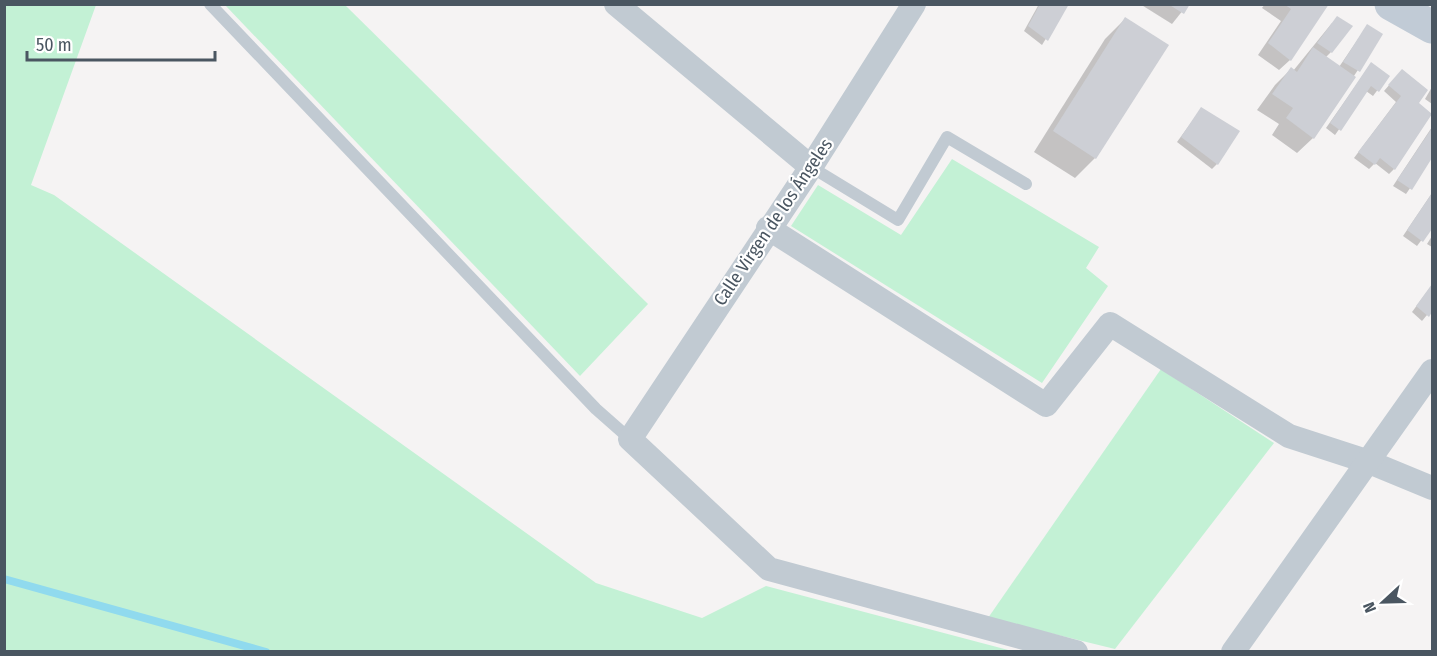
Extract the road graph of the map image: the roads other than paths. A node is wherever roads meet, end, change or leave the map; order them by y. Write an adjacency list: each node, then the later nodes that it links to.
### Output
1 (210, 4): 10 (lane)
2 (616, 4): 6 (street)
3 (914, 4): 6 (street, Calle Virgen de los Ángeles)
4 (1391, 4): 5 (main road)
5 (1432, 27)
6 (811, 167): 7 (lane); 8 (street, Calle Virgen de los Ángeles)
7 (1026, 184)
8 (768, 228): 10 (street, Calle Virgen de los Ángeles); 11 (street)
9 (1432, 371): 11 (street)
10 (630, 439): 13 (street)
11 (1369, 462): 12 (street); 14 (street)
12 (1432, 489)
13 (1076, 651)
14 (1233, 651)

